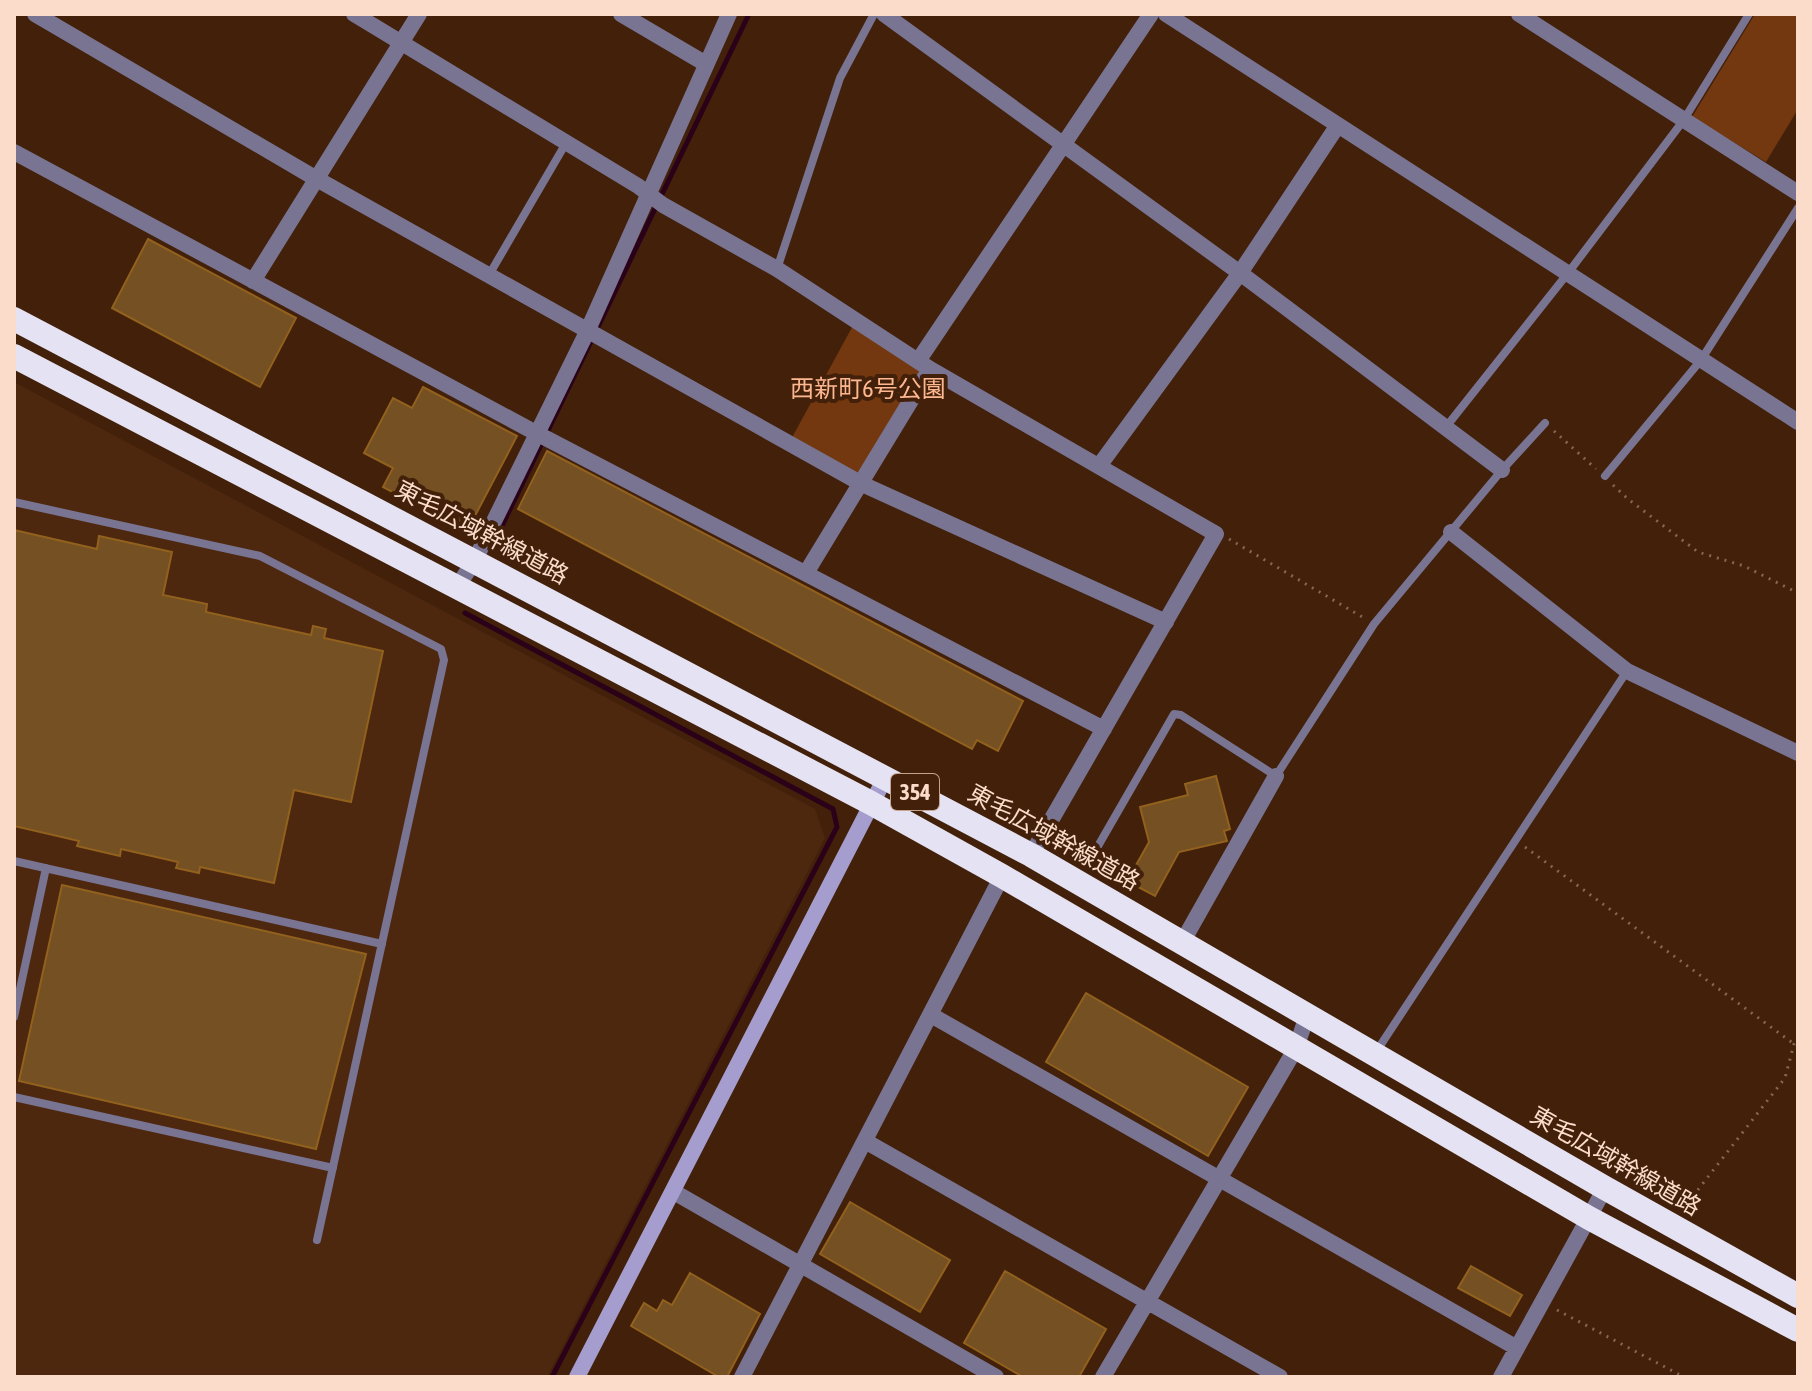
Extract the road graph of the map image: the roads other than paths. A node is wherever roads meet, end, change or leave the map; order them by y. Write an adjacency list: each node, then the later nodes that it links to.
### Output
1 (35, 14): 19 (street)
2 (354, 14): 12 (street)
3 (419, 14): 12 (street)
4 (621, 14): 13 (street)
5 (729, 14): 13 (street)
6 (874, 14): 23 (lane)
7 (884, 14): 17 (street)
8 (1151, 14): 17 (street)
9 (1166, 14): 15 (street)
10 (1519, 14): 14 (street)
11 (1749, 14): 14 (lane)
12 (401, 43): 16 (street); 19 (street)
13 (706, 64): 21 (street)
14 (1683, 121): 20 (street); 25 (lane)
15 (1338, 125): 24 (street); 25 (street)
16 (566, 143): 21 (street); 26 (lane)
17 (1063, 143): 24 (street); 32 (street)
18 (14, 152): 27 (street)
19 (315, 178): 26 (street); 27 (street)
20 (1798, 193)
21 (649, 195): 23 (street); 29 (street)
22 (1798, 208): 31 (lane)
23 (777, 269): 32 (street)
24 (1240, 273): 35 (street); 37 (street)
25 (1568, 273): 31 (street); 35 (lane)
26 (489, 276): 29 (street)
27 (253, 281): 36 (street)
28 (14, 319): 43 (highway, 東毛広域幹線道路 / 354)
29 (587, 332): 36 (street); 40 (street)
30 (14, 356): 45 (highway, 354)
31 (1701, 360): 33 (street); 39 (lane)
32 (924, 365): 37 (street); 40 (street)
33 (1798, 422)
34 (1545, 423): 38 (lane)
35 (1445, 428): 38 (street)
36 (536, 433): 43 (street); 44 (street)
37 (1099, 466): 46 (street)
38 (1502, 470): 42 (lane)
39 (1605, 476)
40 (862, 484): 44 (street); 46 (street)
41 (14, 502): 59 (lane)
42 (1451, 532): 47 (street); 51 (lane)
43 (475, 560): 45 (street); 50 (highway, 東毛広域幹線道路 / 354)
44 (806, 573): 48 (street)
45 (457, 587): 52 (highway, 354)
46 (1166, 622): 48 (street)
47 (1627, 671): 49 (street); 64 (lane)
48 (1104, 729): 53 (street)
49 (1798, 753)
50 (886, 776): 52 (street); 53 (highway, 東毛広域幹線道路 / 354)
51 (1276, 776): 54 (lane); 58 (street)
52 (871, 803): 57 (highway, 354); 70 (street)
53 (1031, 855): 58 (highway, 東毛広域幹線道路 / 354)
54 (1090, 860)
55 (14, 861): 56 (lane)
56 (46, 868): 59 (lane); 62 (lane)
57 (1002, 876): 61 (street); 63 (highway, 354)
58 (1183, 941): 60 (highway, 東毛広域幹線道路 / 354)
59 (382, 944): 67 (lane)
60 (1308, 1013): 63 (street); 64 (highway, 東毛広域幹線道路 / 354)
61 (931, 1015): 66 (street); 68 (street)
62 (14, 1017)
63 (1296, 1048): 68 (street); 71 (highway, 354)
64 (1376, 1053): 69 (highway, 東毛広域幹線道路 / 354)
65 (14, 1097): 67 (lane)
66 (865, 1141): 73 (street); 75 (street)
67 (333, 1168): 72 (lane)
68 (1221, 1178): 75 (street); 77 (street)
69 (1605, 1188): 71 (street); 74 (highway, 東毛広域幹線道路 / 354)
70 (674, 1192): 73 (street); 78 (street)
71 (1589, 1218): 76 (highway, 354); 77 (street)
72 (317, 1240)
73 (801, 1265): 79 (street); 80 (street)
74 (1798, 1296)
75 (1148, 1301): 81 (street); 82 (street)
76 (1798, 1330)
77 (1517, 1348): 83 (street)
78 (577, 1377)
79 (742, 1377)
80 (996, 1377)
81 (1103, 1377)
82 (1280, 1377)
83 (1501, 1377)

